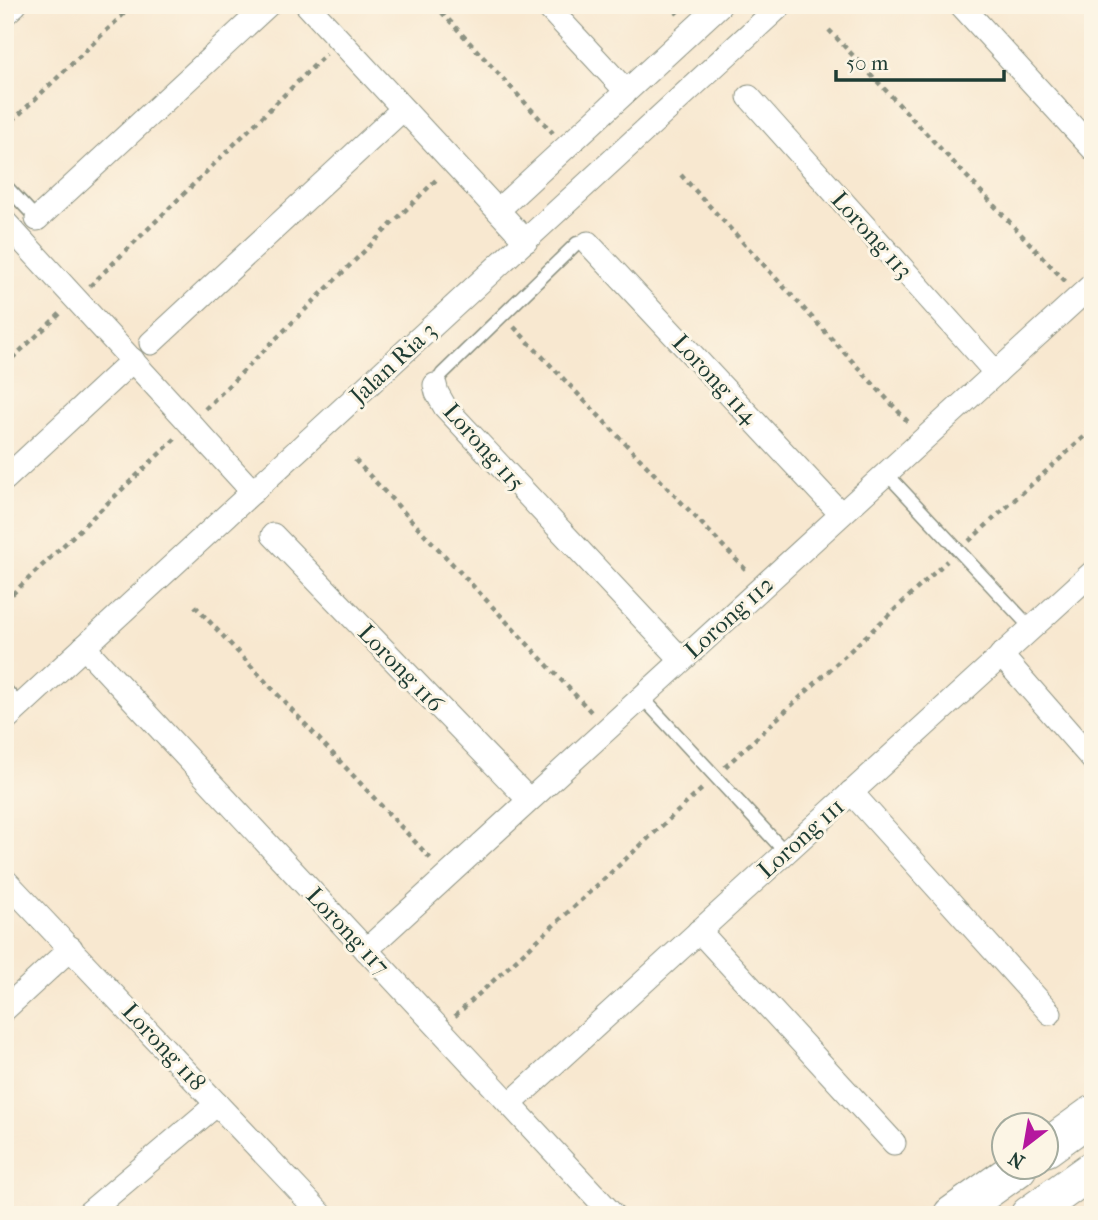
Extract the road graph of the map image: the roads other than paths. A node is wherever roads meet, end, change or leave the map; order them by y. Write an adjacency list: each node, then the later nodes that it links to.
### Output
1 (15, 5): 8 (street)
2 (268, 5): 15 (street)
3 (307, 5): 11 (street)
4 (546, 5): 9 (street)
5 (720, 5): 9 (street)
6 (781, 5): 17 (street, Jalan Ria 3)
7 (961, 5): 12 (street)
8 (5, 14)
9 (626, 91): 14 (street)
10 (749, 97): 22 (street, Lorong 113)
11 (403, 109): 14 (street); 20 (street)
12 (1093, 149)
13 (5, 185): 15 (lane)
14 (498, 210): 17 (street)
15 (37, 219)
16 (10, 235): 21 (street)
17 (526, 240): 26 (street, Jalan Ria 3)
18 (588, 243): 23 (lane, Lorong 115); 27 (street, Lorong 114)
19 (1086, 290): 22 (street, Lorong 112)
20 (151, 343)
21 (133, 360): 25 (street); 26 (street)
22 (996, 373): 24 (street, Lorong 112)
23 (435, 385): 33 (street, Lorong 115)
24 (886, 473): 27 (street, Lorong 112); 30 (lane)
25 (5, 479)
26 (253, 492): 31 (street, Jalan Ria 3)
27 (841, 514): 33 (street, Lorong 112)
28 (273, 535): 38 (street, Lorong 116)
29 (1093, 572): 30 (street, Lorong 111)
30 (1031, 628): 32 (street, Lorong 111)
31 (84, 647): 35 (street, Jalan Ria 3); 43 (street, Lorong 117)
32 (1001, 655): 36 (street); 37 (street, Lorong 111)
33 (682, 660): 34 (street, Lorong 112)
34 (642, 697): 38 (street, Lorong 112); 39 (lane)
35 (10, 705)
36 (1093, 760)
37 (851, 792): 39 (street, Lorong 111); 45 (street)
38 (529, 800): 43 (street, Lorong 112)
39 (785, 852): 41 (street, Lorong 111)
40 (5, 880): 42 (street, Lorong 118)
41 (699, 931): 47 (street, Lorong 111); 50 (street)
42 (71, 948): 44 (street); 46 (street, Lorong 118)
43 (366, 950): 47 (street, Lorong 117)
44 (5, 1009)
45 (1050, 1013)
46 (217, 1104): 53 (street); 54 (street, Lorong 118)
47 (510, 1104): 55 (street, Lorong 117)
48 (1093, 1114): 49 (main road)
49 (1060, 1137)
50 (894, 1143)
51 (1093, 1169): 57 (main road)
52 (997, 1182): 56 (main road)
53 (86, 1215)
54 (322, 1215)
55 (613, 1215)
56 (952, 1215)
57 (1029, 1215)

